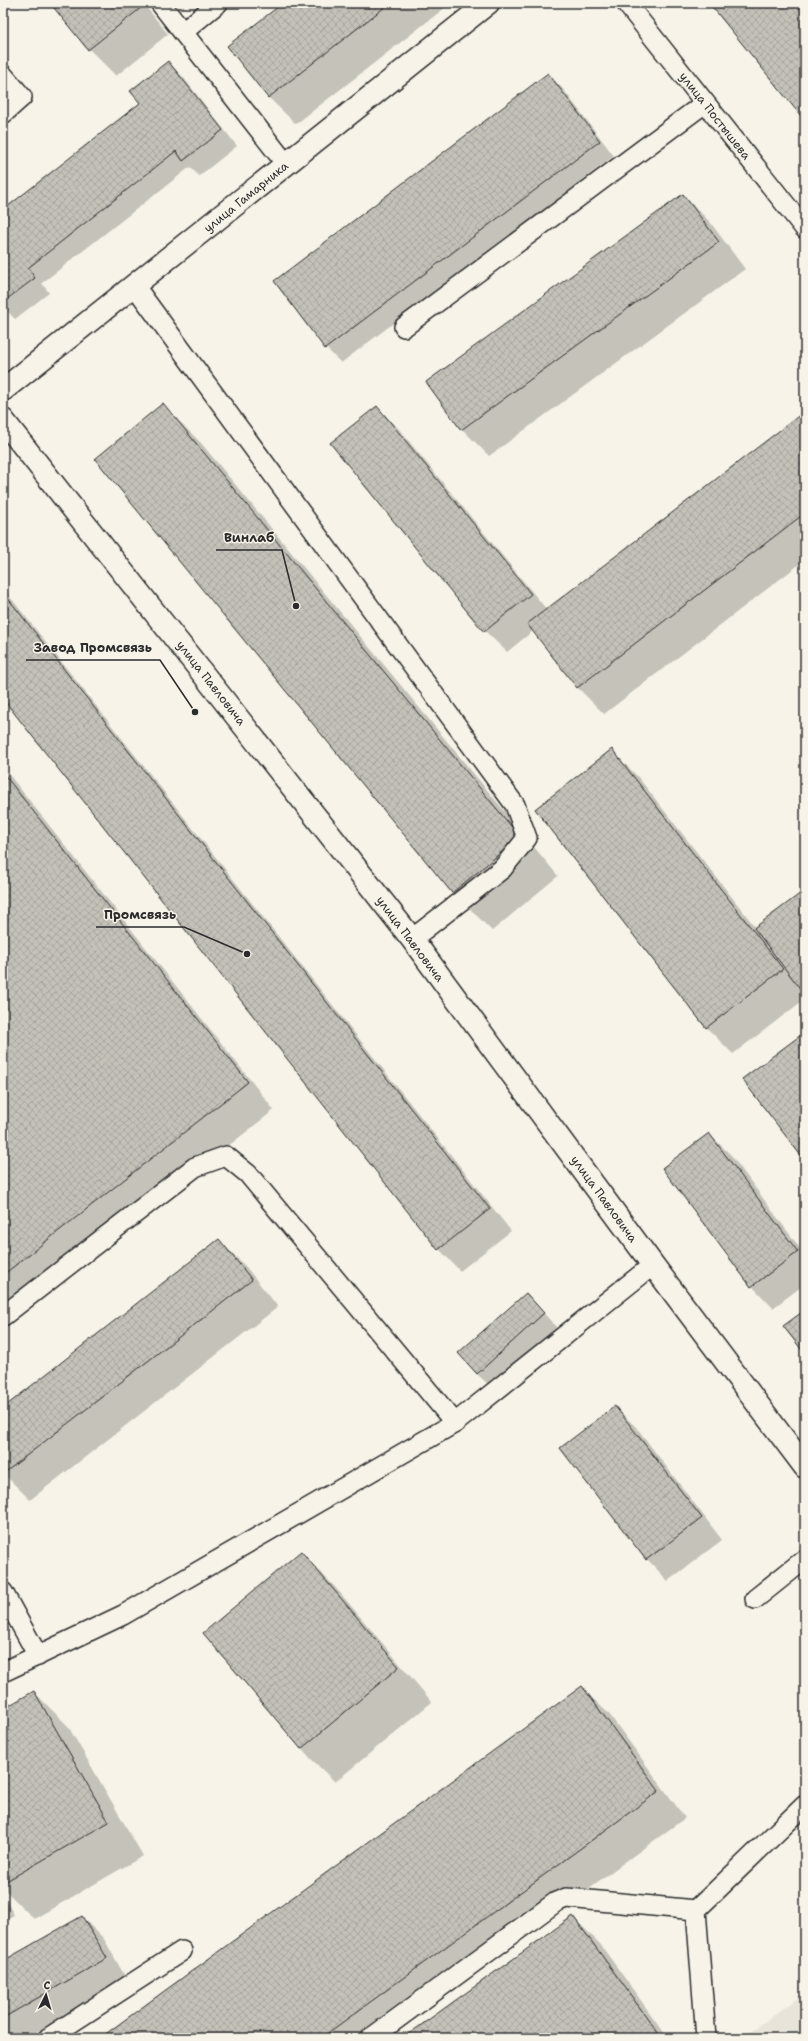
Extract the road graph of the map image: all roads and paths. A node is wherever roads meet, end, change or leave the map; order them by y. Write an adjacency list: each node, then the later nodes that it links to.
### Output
1 (160, 3): 5 (lane)
2 (218, 3): 5 (lane)
3 (488, 3): 9 (street, улица Гамарника)
4 (626, 3): 7 (lane, улица Постышева)
5 (183, 32): 9 (lane)
6 (3, 75): 8 (lane)
7 (705, 103): 10 (lane, улица Постышева); 12 (lane)
8 (3, 114)
9 (286, 164): 11 (street, улица Гамарника)
10 (805, 229)
11 (134, 285): 13 (street, улица Гамарника); 15 (lane)
12 (404, 328)
13 (4, 386)
14 (3, 420): 15 (street, улица Павловича)
15 (412, 939): 16 (street, улица Павловича)
16 (653, 1265): 18 (lane); 19 (street, улица Павловича)
17 (3, 1316): 18 (lane)
18 (455, 1423): 23 (lane)
19 (805, 1466)
20 (805, 1559): 22 (lane)
21 (3, 1592): 23 (lane)
22 (755, 1599)
23 (38, 1656): 24 (lane)
24 (3, 1672)
25 (805, 1805): 26 (lane)
26 (696, 1910): 29 (lane); 30 (lane)
27 (182, 1950): 28 (lane)
28 (48, 2038)
29 (371, 2038)
30 (706, 2038)

